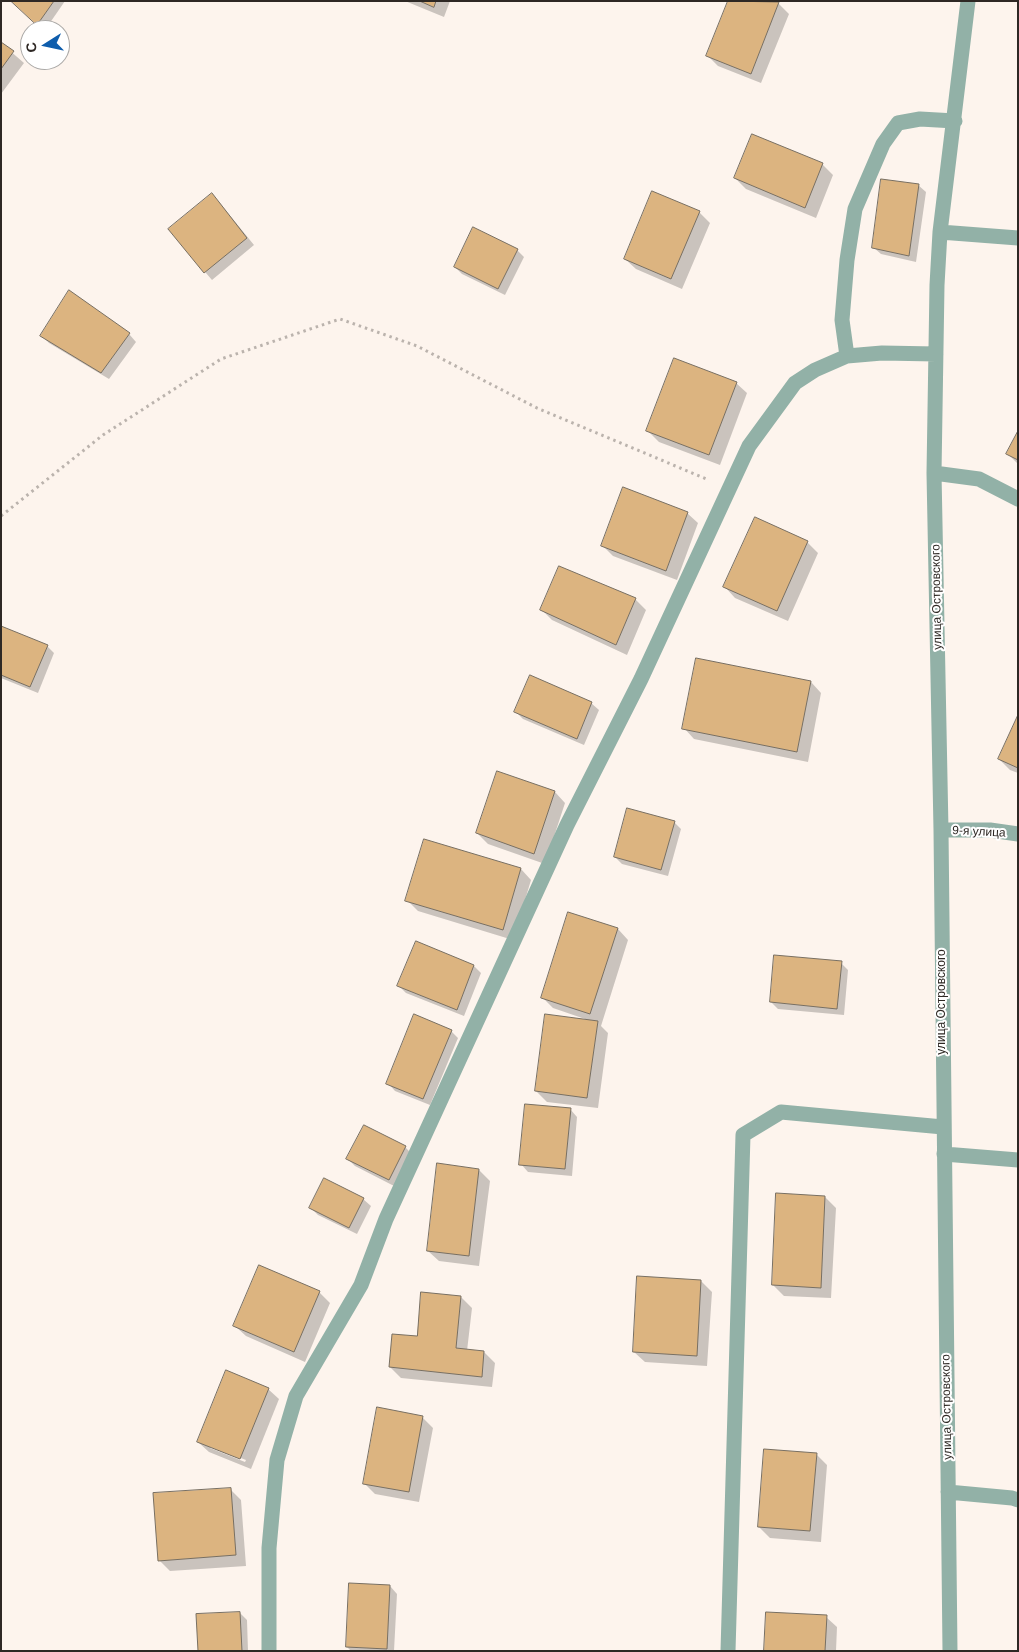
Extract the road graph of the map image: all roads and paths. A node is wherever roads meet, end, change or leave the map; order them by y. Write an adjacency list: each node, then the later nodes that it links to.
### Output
1 (968, 1): 2 (street, улица Островского)
2 (954, 121): 3 (street, улица Островского); 6 (street)
3 (940, 232): 4 (street); 5 (street, улица Островского)
4 (1018, 238)
5 (936, 354): 6 (street); 7 (street, улица Островского)
6 (847, 356): 8 (street)
7 (934, 473): 9 (street); 11 (street, улица Островского)
8 (729, 488): 10 (path); 18 (street)
9 (1018, 500)
10 (1, 516)
11 (941, 830): 12 (street, 9-я улица); 13 (street, улица Островского)
12 (1018, 834)
13 (943, 1127): 14 (street, улица Островского); 19 (street)
14 (944, 1154): 15 (street); 16 (street, улица Островского)
15 (1018, 1160)
16 (948, 1492): 17 (street); 20 (street, улица Островского)
17 (1018, 1500)
18 (269, 1651)
19 (728, 1651)
20 (950, 1651)

